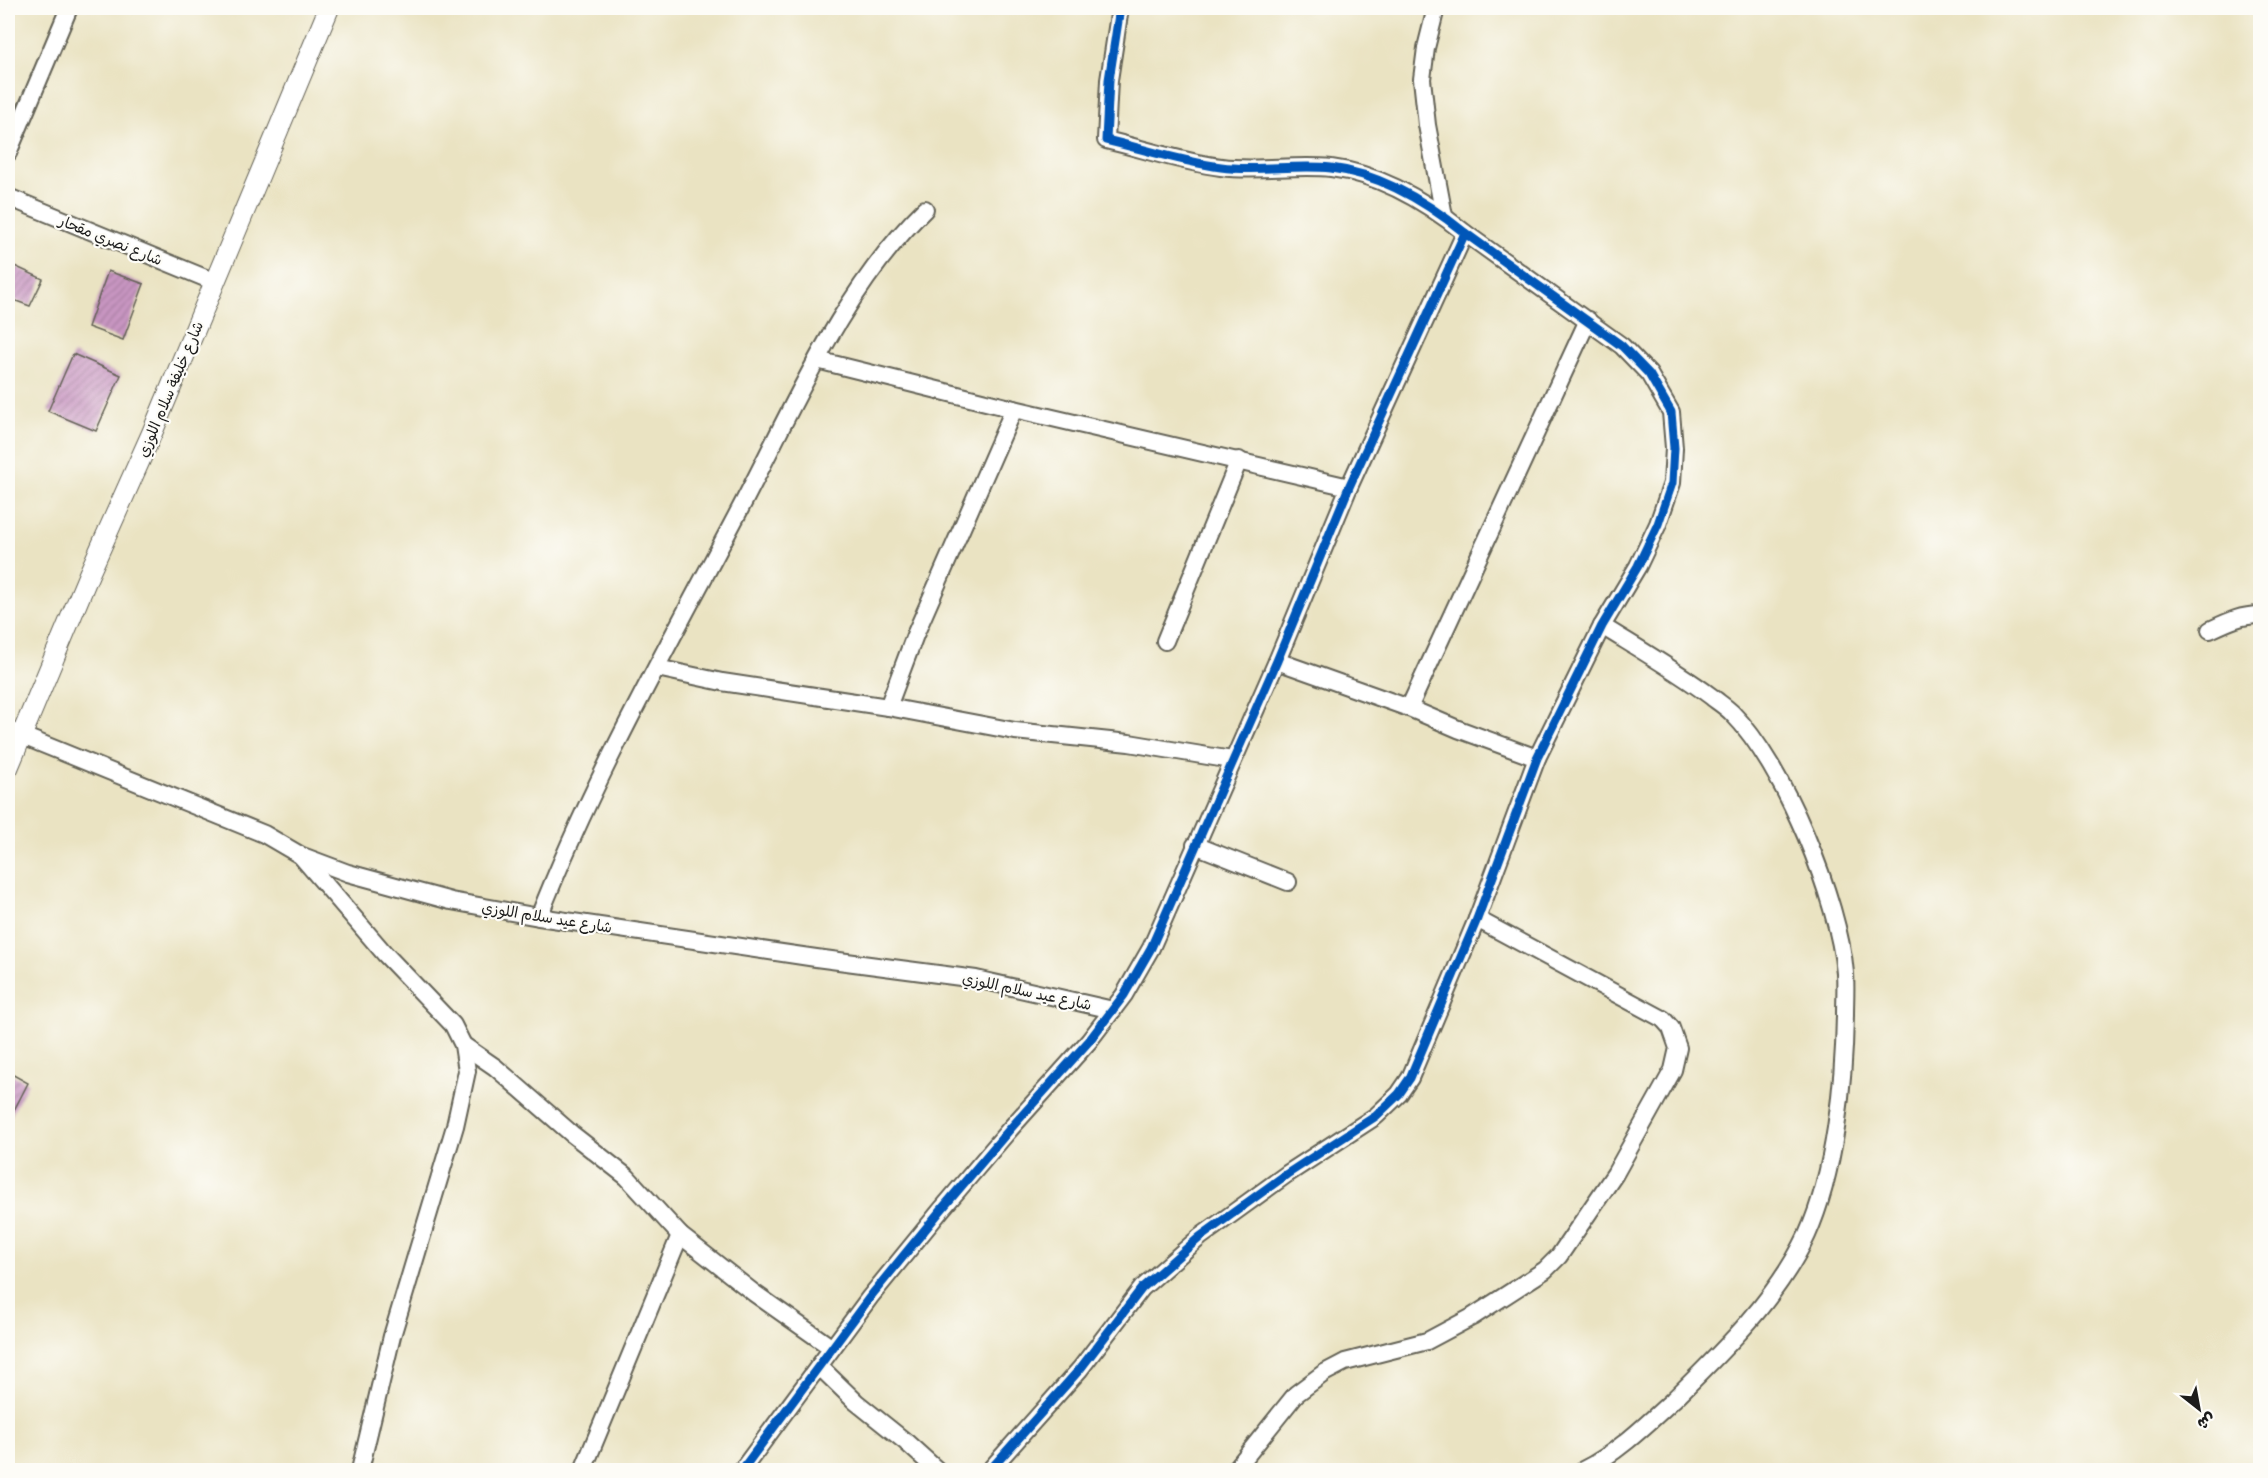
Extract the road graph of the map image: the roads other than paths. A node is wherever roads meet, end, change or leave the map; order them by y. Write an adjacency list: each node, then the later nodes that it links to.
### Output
1 (69, 8): 5 (street)
2 (329, 8): 10 (street, شارع خليفة سلام اللوزي)
3 (1120, 8): 8 (street)
4 (1436, 8): 8 (street)
5 (8, 153)
6 (8, 198): 10 (street, شارع نصري مقحار)
7 (925, 209): 12 (street)
8 (1444, 216): 9 (street)
9 (1465, 233): 11 (street); 15 (street)
10 (215, 282): 24 (street, شارع خليفة سلام اللوزي)
11 (1588, 320): 17 (street); 23 (street)
12 (818, 360): 13 (street); 21 (street)
13 (1014, 409): 14 (street); 22 (street)
14 (1239, 460): 15 (street); 19 (street)
15 (1349, 487): 20 (street)
16 (2260, 615): 18 (street)
17 (1602, 626): 25 (street); 44 (street)
18 (2210, 630)
19 (1165, 641)
20 (1277, 662): 23 (street); 26 (street)
21 (657, 668): 22 (street); 31 (street)
22 (888, 706): 26 (street)
23 (1409, 708): 25 (street)
24 (14, 733): 27 (street, شارع خليفة سلام اللوزي); 29 (street, شارع عيد سلام اللوزي)
25 (1537, 758): 32 (street)
26 (1232, 760): 28 (street)
27 (8, 768)
28 (1195, 845): 30 (street); 33 (street)
29 (300, 855): 31 (street, شارع عيد سلام اللوزي); 34 (street)
30 (1288, 882)
31 (539, 917): 33 (street, شارع عيد سلام اللوزي)
32 (1477, 919): 42 (street); 43 (street)
33 (1113, 1010): 36 (street)
34 (463, 1045): 35 (street); 38 (street)
35 (680, 1236): 36 (street); 39 (street)
36 (832, 1348): 37 (street)
37 (819, 1366): 40 (street); 41 (street)
38 (361, 1470)
39 (583, 1470)
40 (742, 1470)
41 (937, 1470)
42 (990, 1470)
43 (1235, 1470)
44 (1583, 1470)

